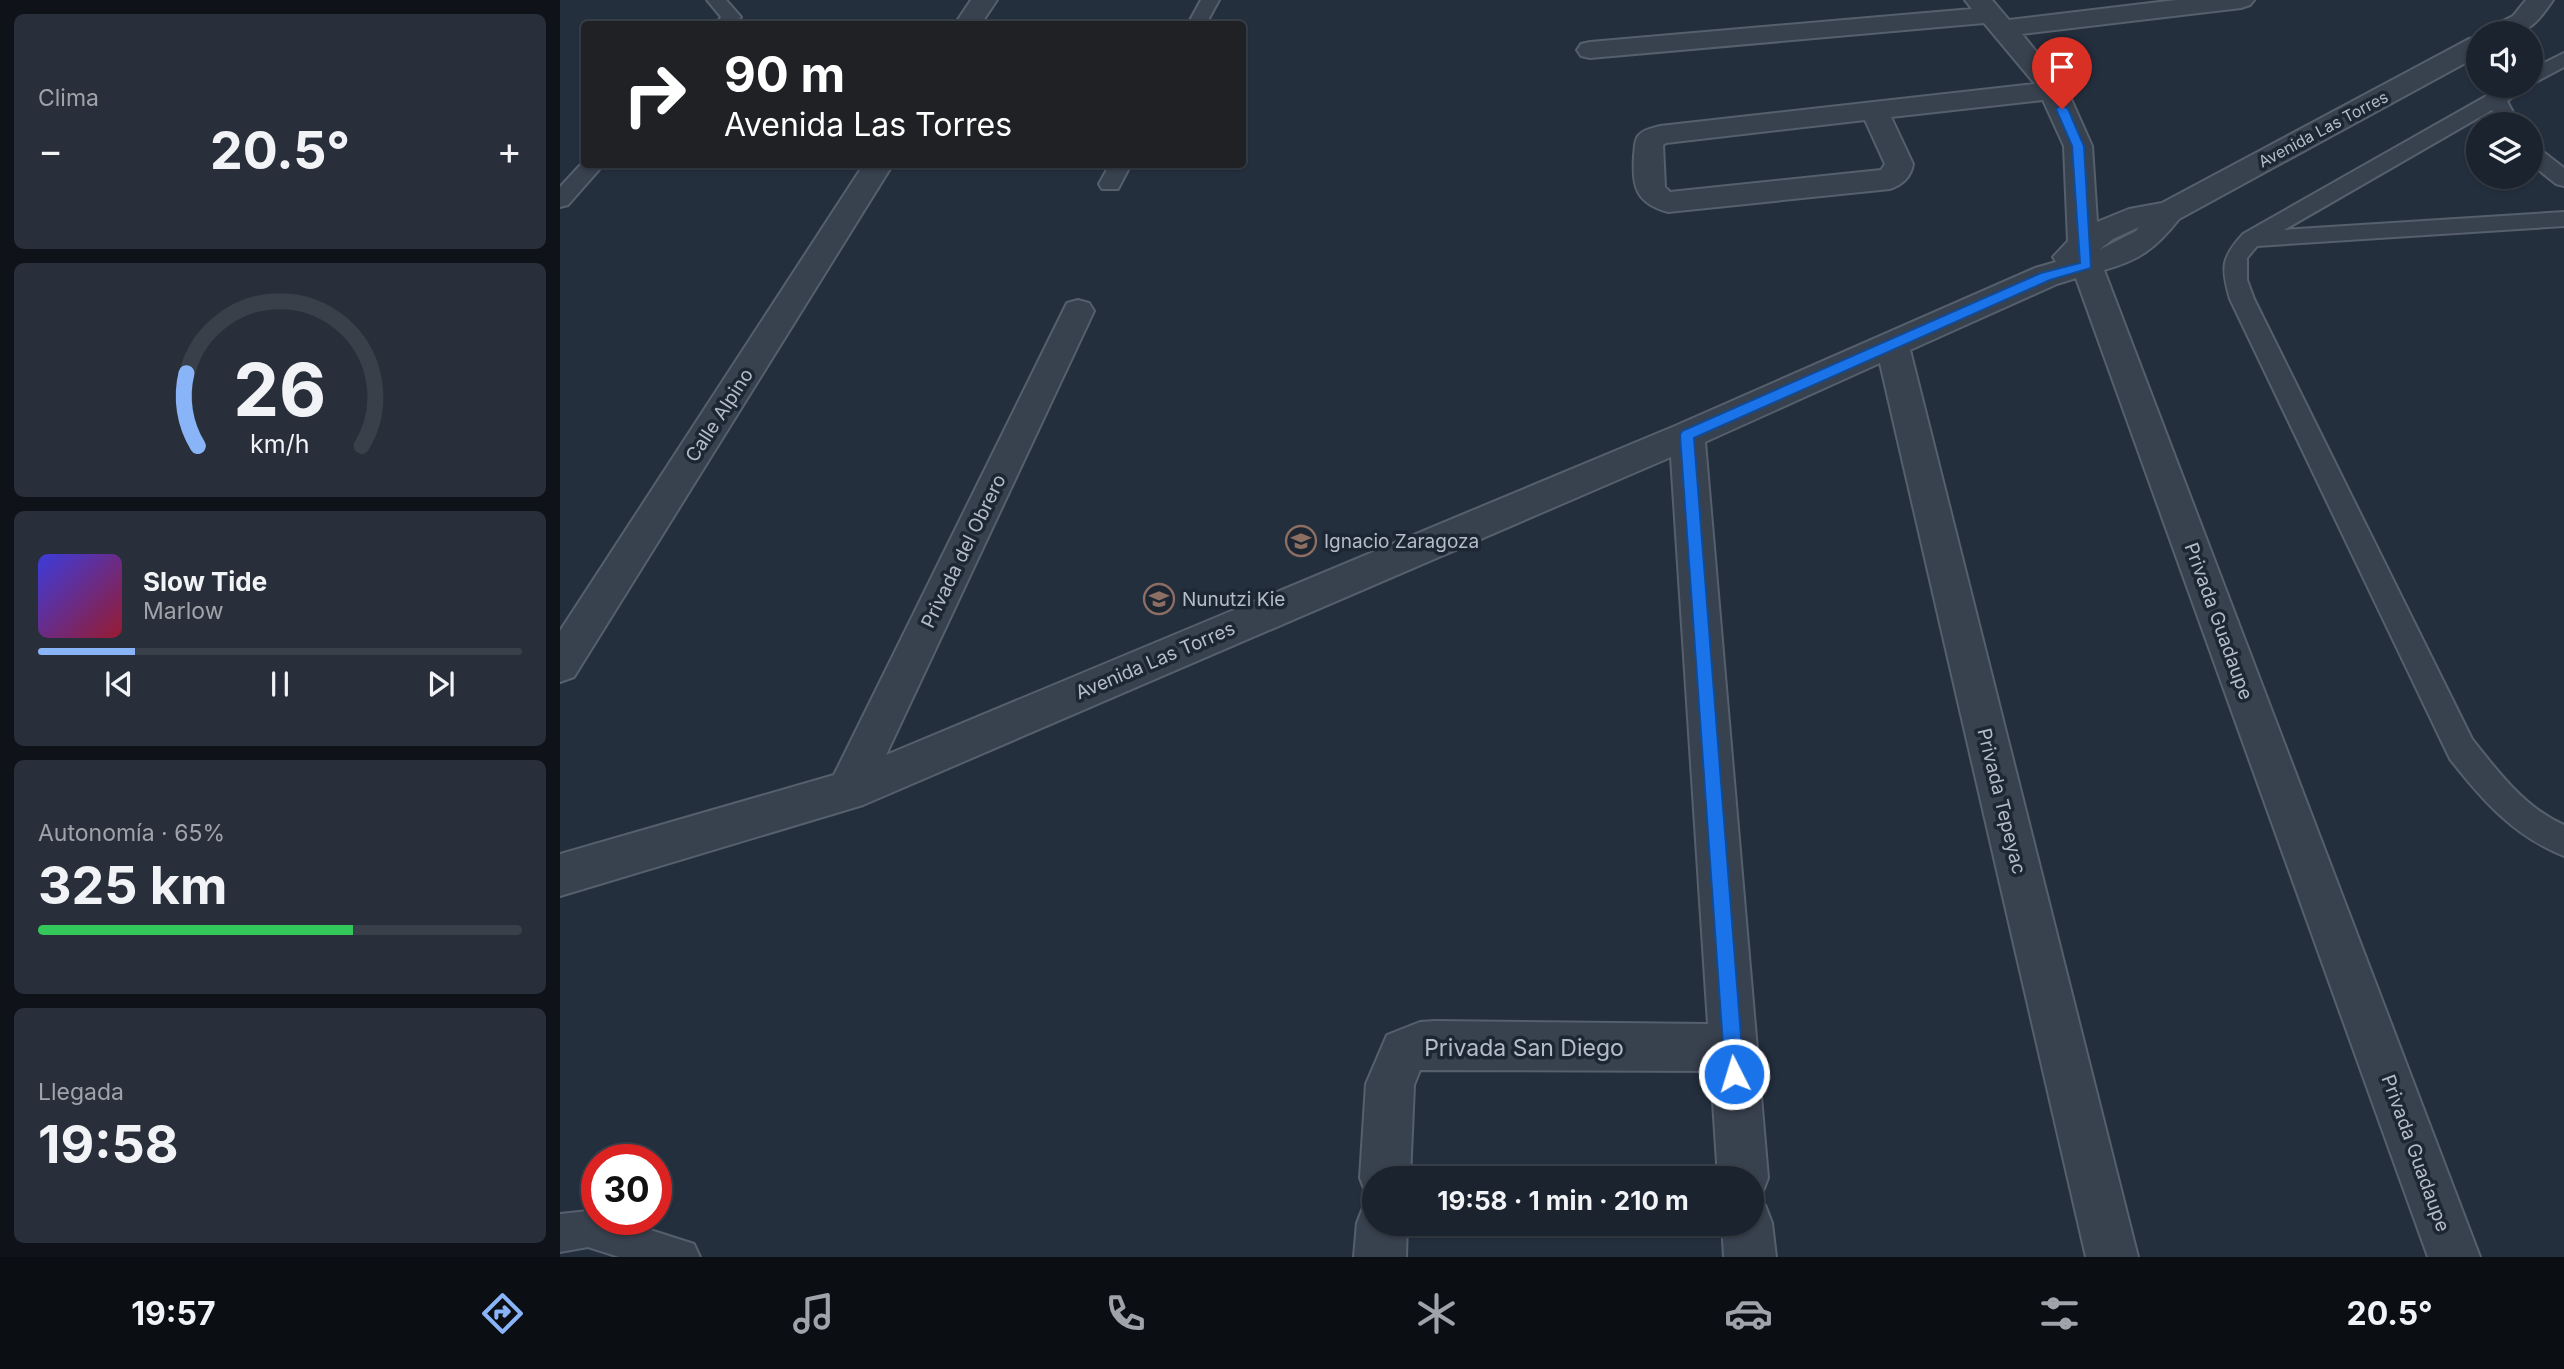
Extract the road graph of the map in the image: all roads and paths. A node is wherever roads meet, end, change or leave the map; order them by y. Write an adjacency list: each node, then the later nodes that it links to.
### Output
1 (716, 0): 7 (lane)
2 (984, 0): 8 (street)
3 (1210, 0): 9 (lane)
4 (2241, 0): 6 (street)
5 (2540, 0): 10 (street)
6 (1991, 14): 11 (street); 15 (street, Privada Guadaupe)
7 (728, 21)
8 (970, 21)
9 (1199, 21)
10 (2517, 21)
11 (1590, 50)
12 (2466, 51): 28 (street, Avenida Las Torres)
13 (2564, 59): 14 (lane)
14 (2543, 71)
15 (2053, 90): 17 (street); 28 (street, Privada Guadaupe)
16 (2496, 98): 18 (lane); 27 (lane)
17 (1875, 111): 17 (street)
18 (2503, 112)
19 (2543, 162): 23 (lane)
20 (590, 168): 25 (lane)
21 (876, 168): 32 (street, Calle Alpino)
22 (1119, 168): 24 (lane)
23 (2564, 179)
24 (1110, 184)
25 (560, 200)
26 (2564, 219): 27 (lane)
27 (2251, 239): 34 (lane)
28 (2085, 255): 30 (street, Avenida Las Torres); 46 (street, Privada Guadaupe)
29 (1078, 312): 33 (street, Privada del Obrero)
30 (1892, 345): 31 (street, Avenida Las Torres); 45 (street, Privada Tepeyac)
31 (1687, 435): 33 (street, Avenida Las Torres); 36 (street)
32 (560, 665)
33 (848, 791): 35 (street, Avenida Las Torres)
34 (2564, 841)
35 (560, 875)
36 (1732, 1048): 37 (street, Privada San Diego); 38 (street)
37 (1386, 1166)
38 (1742, 1166)
39 (560, 1233): 42 (lane)
40 (1381, 1236): 43 (street)
41 (1748, 1236): 44 (street)
42 (681, 1257)
43 (1380, 1257)
44 (1750, 1257)
45 (2112, 1257)
46 (2454, 1257)

